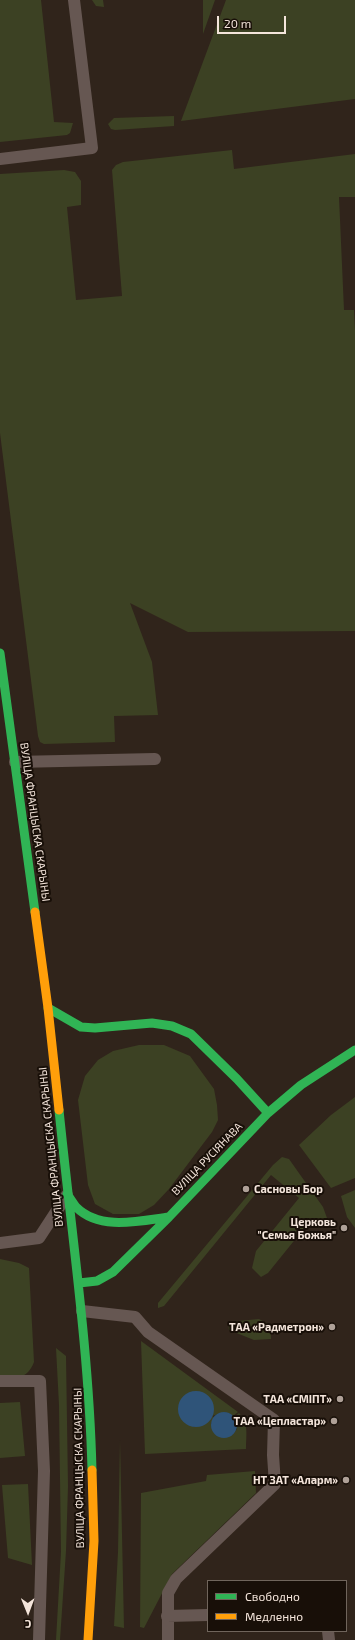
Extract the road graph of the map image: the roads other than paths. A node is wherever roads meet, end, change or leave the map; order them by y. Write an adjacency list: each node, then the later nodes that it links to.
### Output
1 (74, 0): 2 (lane)
2 (0, 159)
3 (0, 654): 5 (main road, ВУЛІЦА ФРАНЦЫСКА СКАРЫНЫ)
4 (155, 758): 5 (lane)
5 (15, 762): 6 (main road, ВУЛІЦА ФРАНЦЫСКА СКАРЫНЫ)
6 (48, 1008): 8 (main road); 9 (main road, ВУЛІЦА ФРАНЦЫСКА СКАРЫНЫ)
7 (355, 1050): 8 (main road, ВУЛІЦА РУСІЯНАВА)
8 (268, 1112): 10 (main road, ВУЛІЦА РУСІЯНАВА)
9 (68, 1194): 10 (main road); 11 (lane); 12 (main road, ВУЛІЦА ФРАНЦЫСКА СКАРЫНЫ)
10 (169, 1217): 12 (main road, ВУЛІЦА РУСІЯНАВА)
11 (0, 1242)
12 (79, 1283): 13 (main road, ВУЛІЦА ФРАНЦЫСКА СКАРЫНЫ)
13 (82, 1311): 16 (lane); 18 (main road, ВУЛІЦА ФРАНЦЫСКА СКАРЫНЫ)
14 (0, 1381): 17 (lane)
15 (207, 1615): 16 (lane)
16 (167, 1616): 19 (lane)
17 (39, 1640)
18 (88, 1640)
19 (168, 1640)

